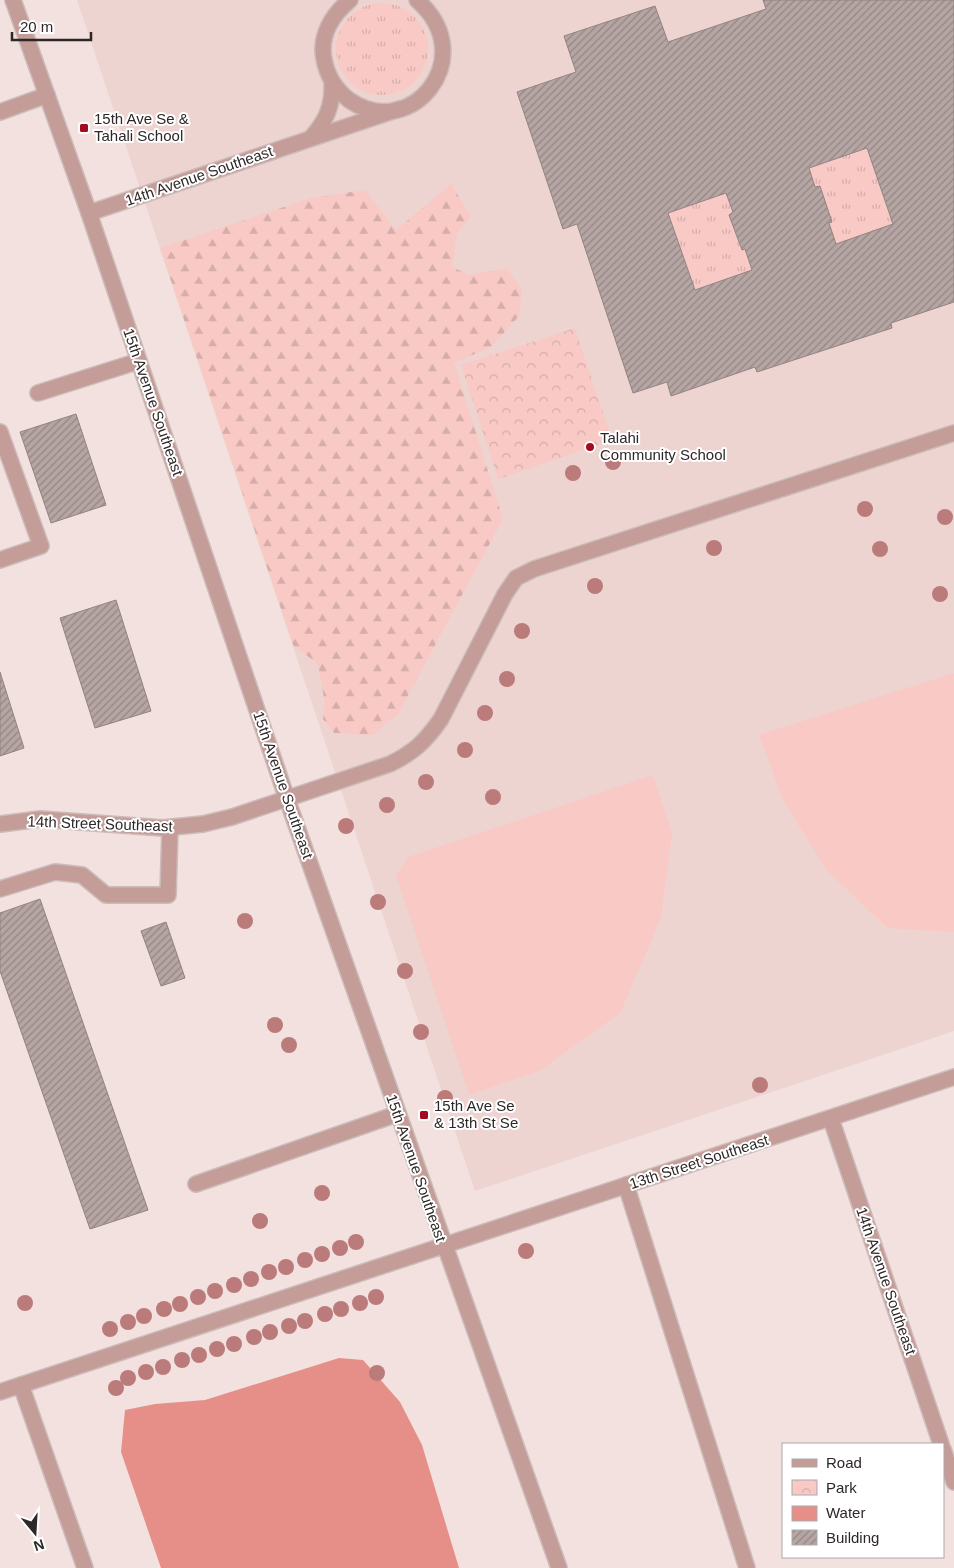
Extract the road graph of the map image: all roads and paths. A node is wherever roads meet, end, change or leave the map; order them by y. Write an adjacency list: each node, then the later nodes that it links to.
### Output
1 (13, 0): 7 (street, 15th Avenue Southeast)
2 (350, 0): 6 (street, 14th Avenue Southeast)
3 (417, 0): 5 (street, 14th Avenue Southeast)
4 (430, 0): 5 (street, 14th Avenue Southeast)
5 (438, 24): 8 (street, 14th Avenue Southeast)
6 (332, 83): 8 (street, 14th Avenue Southeast); 10 (street, 14th Avenue Southeast)
7 (47, 95): 9 (street); 11 (street, 15th Avenue Southeast)
8 (399, 109): 10 (street, 14th Avenue Southeast)
9 (0, 112)
10 (310, 138): 11 (street, 14th Avenue Southeast)
11 (89, 213): 12 (street, 15th Avenue Southeast)
12 (139, 361): 13 (street); 17 (street, 15th Avenue Southeast)
13 (38, 393)
14 (0, 432): 16 (street)
15 (954, 433): 17 (street, 14th Street Southeast)
16 (0, 560)
17 (287, 799): 19 (street, 14th Street Southeast); 22 (street, 15th Avenue Southeast)
18 (0, 824): 19 (street, 14th Street Southeast)
19 (170, 828): 20 (street)
20 (0, 889)
21 (954, 1077): 23 (street, 13th Street Southeast)
22 (397, 1114): 24 (street); 26 (street, 15th Avenue Southeast)
23 (831, 1119): 25 (street, 13th Street Southeast); 29 (street, 14th Avenue Southeast)
24 (196, 1184)
25 (626, 1185): 26 (street, 13th Street Southeast); 34 (street)
26 (443, 1245): 27 (street, 13th Street Southeast); 33 (street, 15th Avenue Southeast)
27 (21, 1385): 28 (street, 13th Street Southeast); 32 (street)
28 (0, 1392)
29 (941, 1443)
30 (944, 1452): 31 (street)
31 (954, 1482)
32 (85, 1568)
33 (559, 1568)
34 (748, 1568)

